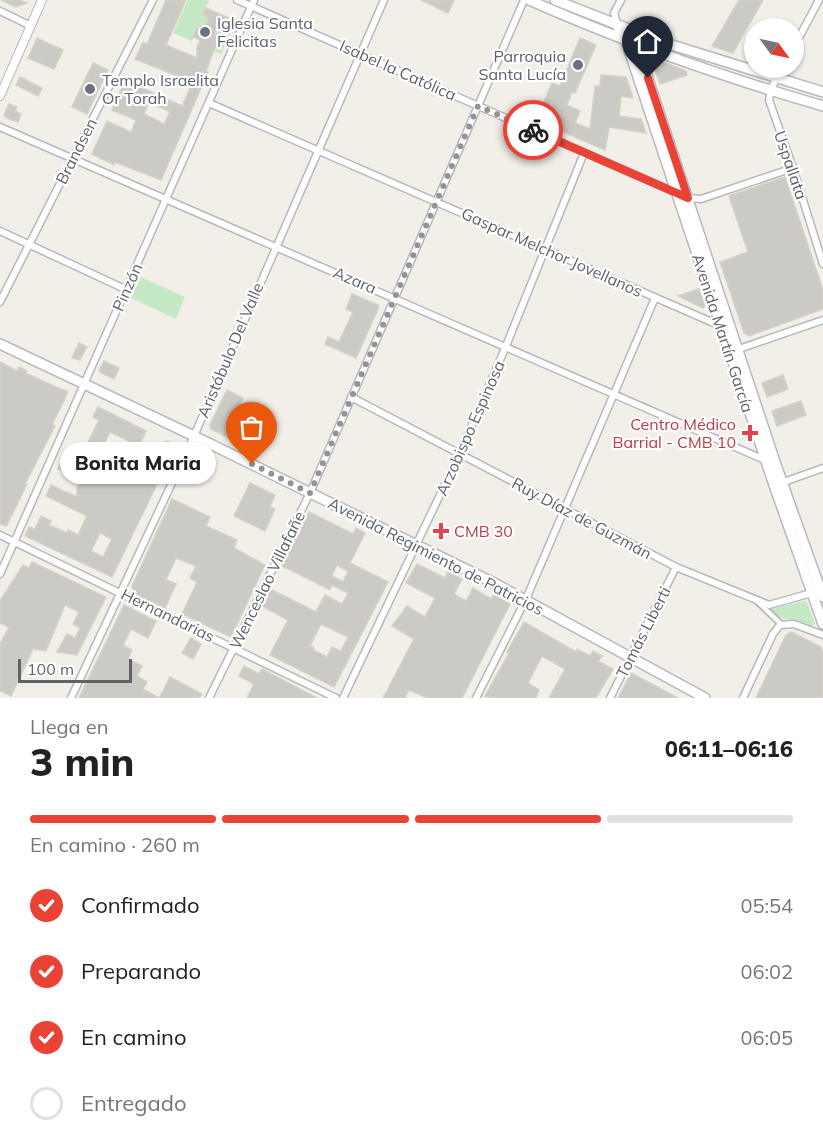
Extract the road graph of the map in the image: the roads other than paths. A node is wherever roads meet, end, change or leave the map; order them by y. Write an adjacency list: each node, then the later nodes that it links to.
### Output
1 (42, 0): 11 (street)
2 (153, 0): 27 (street, Brandsen)
3 (237, 0): 9 (street, Isabel la Católica)
4 (384, 0): 15 (street, Aristóbulo Del Valle)
5 (527, 0): 14 (main road); 22 (street, Wenceslao Villafañe)
6 (555, 0): 12 (main road)
7 (621, 0): 12 (street)
8 (819, 0): 13 (street)
9 (253, 3): 15 (street, Isabel la Católica); 21 (street, Pinzón)
10 (0, 11): 11 (street)
11 (31, 26): 20 (street)
12 (618, 27): 14 (main road, Avenida Martín García); 16 (main road)
13 (804, 28)
14 (626, 41): 18 (main road); 29 (main road, Avenida Martín García); 30 (main road, Avenida Martín García)
15 (359, 54): 22 (street, Isabel la Católica); 25 (street, Aristóbulo Del Valle)
16 (744, 68)
17 (776, 78): 18 (street); 19 (main road)
18 (771, 89): 23 (main road); 28 (street, Uspallata)
19 (823, 92)
20 (0, 96)
21 (209, 103): 25 (street, Gaspar Melchor Jovellanos); 31 (street, Pinzón)
22 (478, 106): 26 (street, Isabel la Católica); 32 (street, Wenceslao Villafañe)
23 (823, 106)
24 (0, 127): 27 (street, Azara)
25 (318, 150): 32 (street, Gaspar Melchor Jovellanos); 35 (street, Aristóbulo Del Valle)
26 (584, 153): 29 (street, Isabel la Católica); 36 (street, Arzobispo Espinosa)
27 (73, 157): 31 (street, Azara); 34 (street, Brandsen)
28 (793, 168): 30 (street); 37 (street, Uspallata)
29 (676, 192): 30 (street, Isabel la Católica); 43 (main road, Avenida Martín García)
30 (688, 198): 43 (main road, Avenida Martín García)
31 (167, 199): 35 (street, Azara); 38 (street, Pinzón)
32 (436, 201): 36 (street, Gaspar Melchor Jovellanos); 39 (street, Wenceslao Villafañe)
33 (0, 231): 34 (street)
34 (29, 245): 38 (street); 41 (street, Brandsen)
35 (275, 246): 39 (street, Azara); 50 (street, Aristóbulo Del Valle)
36 (546, 248): 40 (street, Gaspar Melchor Jovellanos); 45 (street, Arzobispo Espinosa)
37 (823, 264)
38 (125, 290): 47 (street, Pinzón)
39 (394, 297): 45 (street, Azara); 49 (street, Wenceslao Villafañe)
40 (655, 298): 43 (street, Gaspar Melchor Jovellanos); 48 (street)
41 (0, 302)
42 (823, 320): 46 (street)
43 (726, 327): 46 (main road, Avenida Martín García)
44 (0, 344): 47 (main road, Avenida Regimiento de Patricios)
45 (506, 346): 48 (street, Azara); 51 (street, Arzobispo Espinosa)
46 (733, 350): 52 (main road, Avenida Martín García)
47 (84, 385): 50 (main road, Avenida Regimiento de Patricios); 58 (street, Pinzón)
48 (614, 393): 52 (street, Azara); 56 (street)
49 (351, 397): 51 (street, Ruy Díaz de Guzmán); 55 (street, Wenceslao Villafañe)
50 (194, 436): 55 (main road, Avenida Regimiento de Patricios); 62 (street, Aristóbulo Del Valle)
51 (460, 453): 56 (street, Ruy Díaz de Guzmán); 59 (street, Arzobispo Espinosa)
52 (771, 463): 54 (main road, Avenida Martín García)
53 (823, 468): 54 (street)
54 (778, 484): 63 (main road, Avenida Martín García)
55 (310, 493): 59 (main road, Avenida Regimiento de Patricios); 69 (street, Wenceslao Villafañe)
56 (564, 510): 60 (street, Ruy Díaz de Guzmán); 64 (street)
57 (0, 535): 58 (street, Hernandarias)
58 (15, 542): 61 (street, Pinzón); 62 (street, Hernandarias)
59 (418, 545): 64 (main road, Avenida Regimiento de Patricios); 74 (street, Arzobispo Espinosa)
60 (676, 567): 65 (street, Ruy Díaz de Guzmán); 70 (street, Tomás Liberti)
61 (0, 574)
62 (120, 592): 69 (street, Hernandarias); 71 (street, Aristóbulo Del Valle)
63 (820, 592): 65 (street, Ruy Díaz de Guzmán); 67 (main road, Avenida Martín García)
64 (526, 599): 70 (main road, Avenida Regimiento de Patricios); 75 (street)
65 (756, 601): 66 (street)
66 (781, 624): 68 (street); 78 (street)
67 (823, 624)
68 (823, 635)
69 (234, 647): 72 (street, Wenceslao Villafañe); 73 (street, Hernandarias)
70 (630, 657): 76 (street, Tomás Liberti); 77 (main road, Avenida Regimiento de Patricios)
71 (70, 698)
72 (209, 698)
73 (336, 698)
74 (343, 698)
75 (476, 698)
76 (610, 698)
77 (705, 698)
78 (743, 698)

